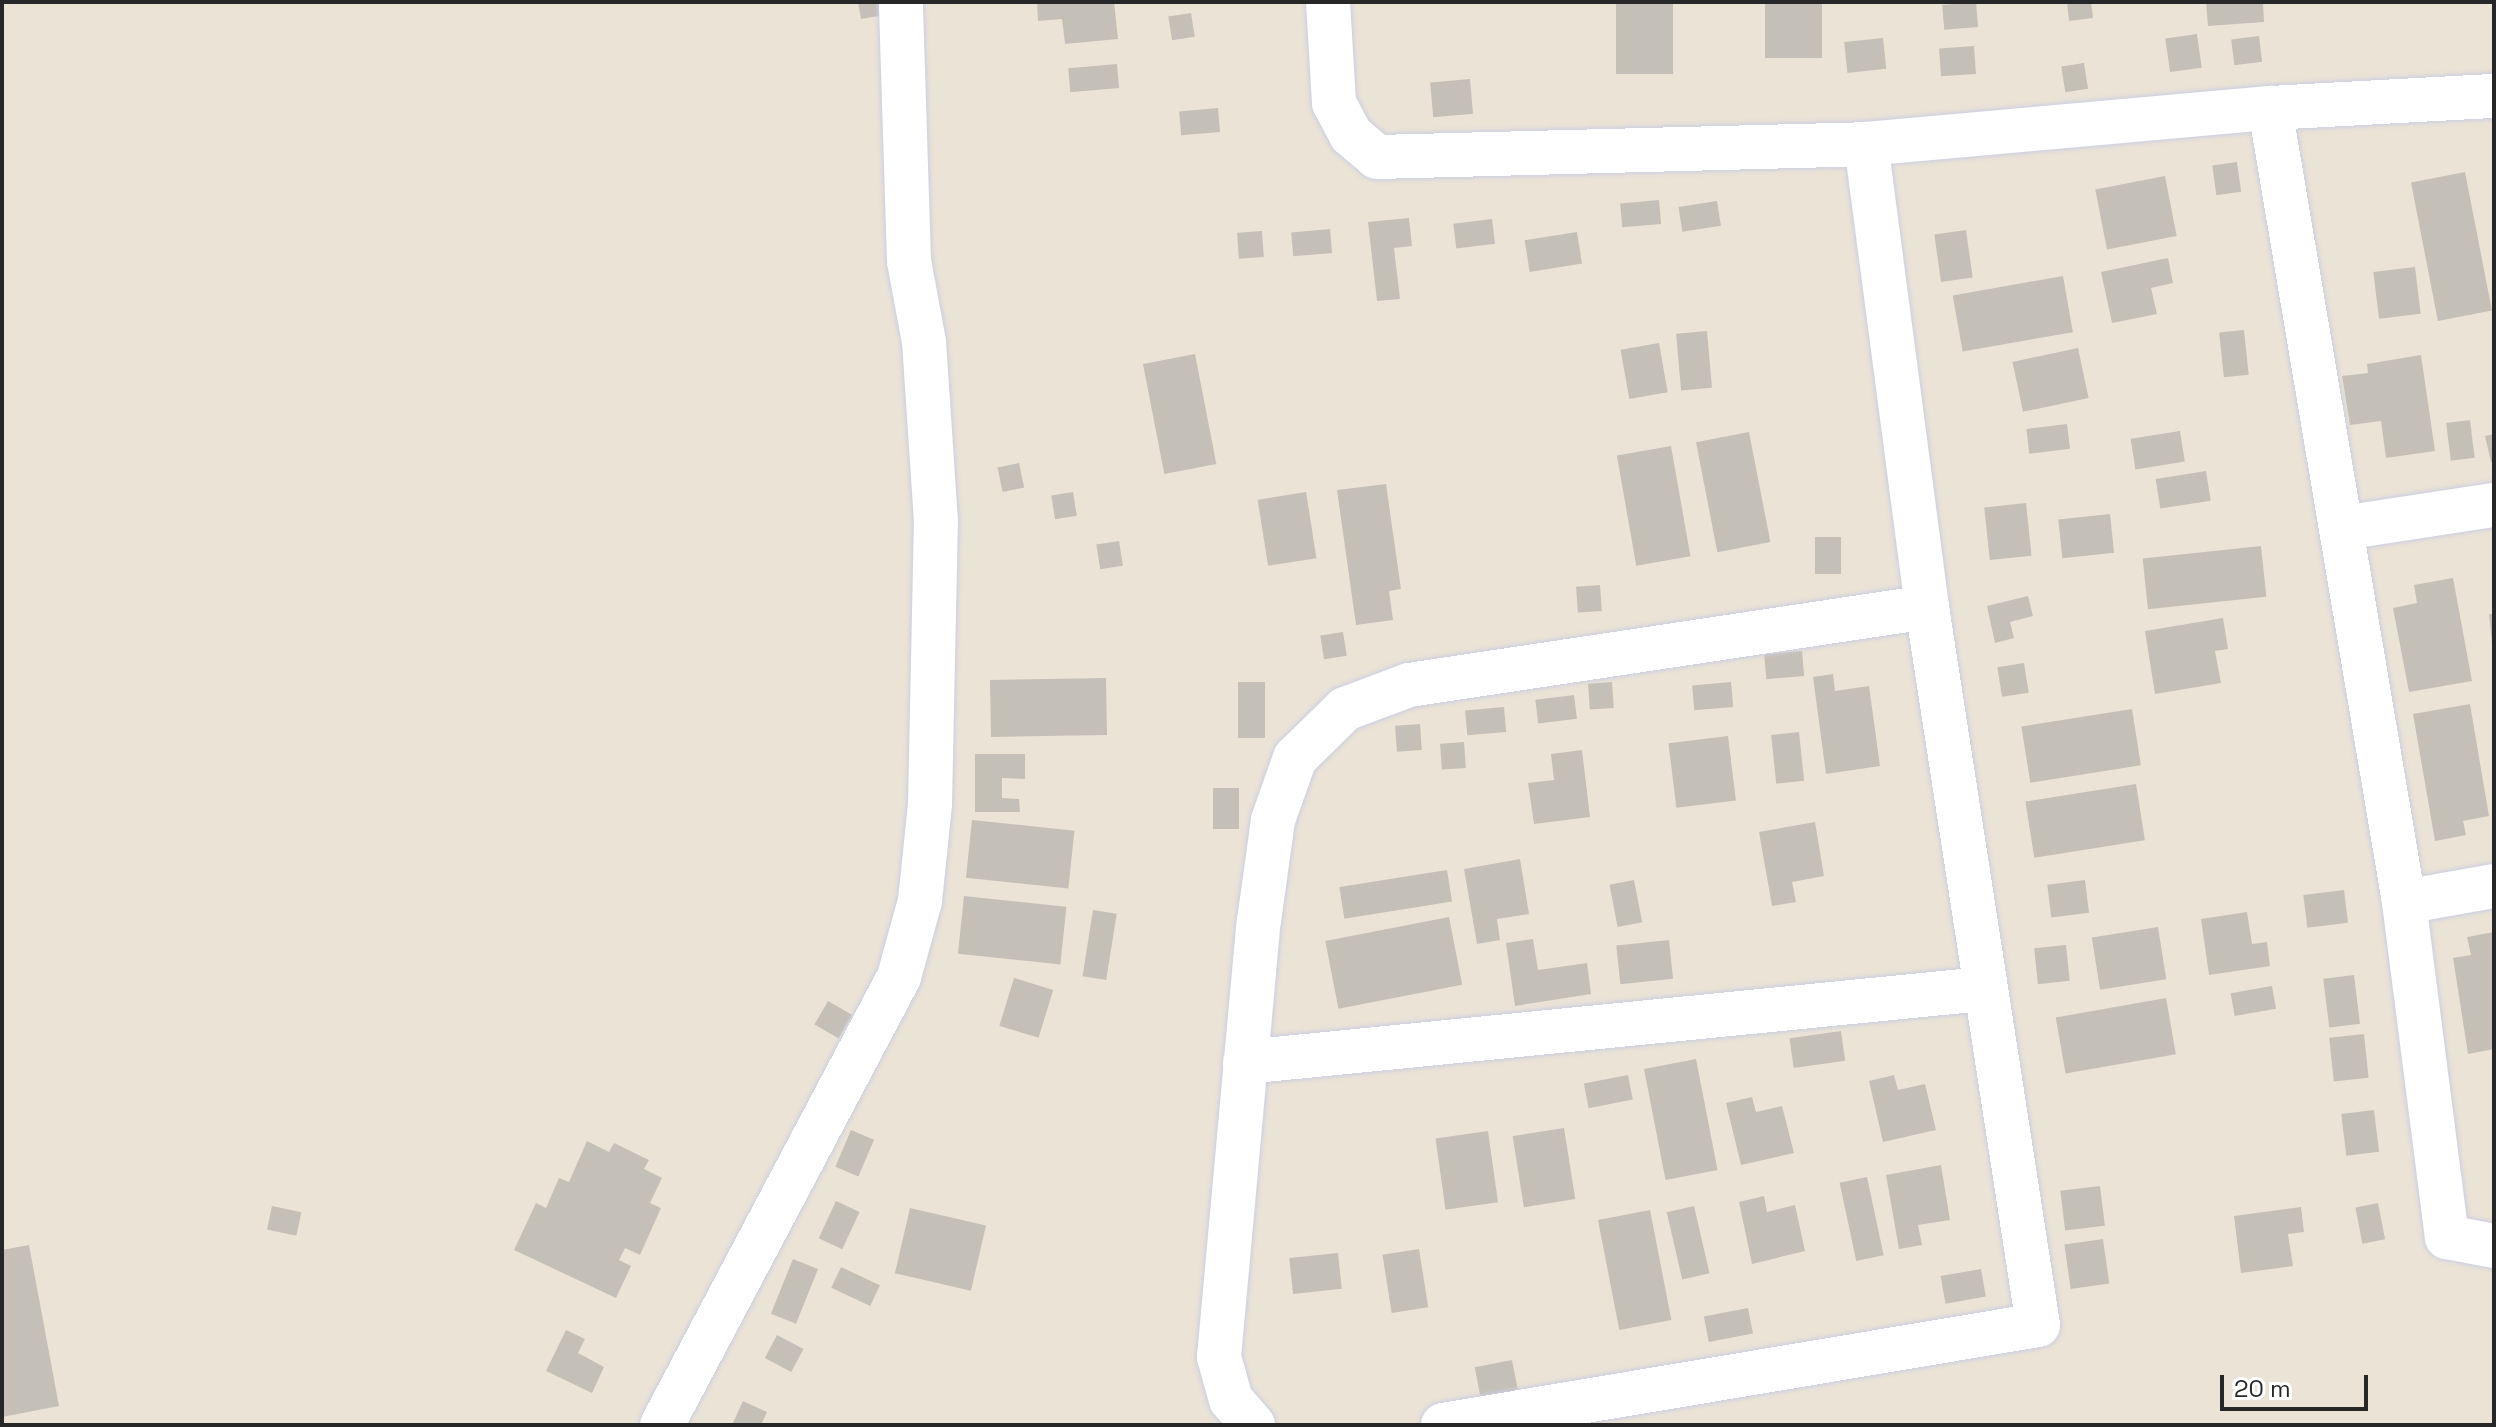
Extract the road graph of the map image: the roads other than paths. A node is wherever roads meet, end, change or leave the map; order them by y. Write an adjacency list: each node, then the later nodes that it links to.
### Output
1 (901, 2): 14 (street)
2 (1328, 2): 5 (street)
3 (2494, 96): 4 (street)
4 (2270, 108): 5 (street); 7 (street)
5 (1866, 144): 8 (street)
6 (2494, 505): 7 (street)
7 (2343, 528): 10 (street)
8 (1927, 607): 11 (street); 12 (street)
9 (2494, 886): 10 (street)
10 (2404, 902): 13 (street)
11 (1983, 989): 12 (street); 16 (street)
12 (1245, 1062): 15 (street)
13 (2494, 1246)
14 (662, 1425)
15 (1253, 1425)
16 (1443, 1425)

